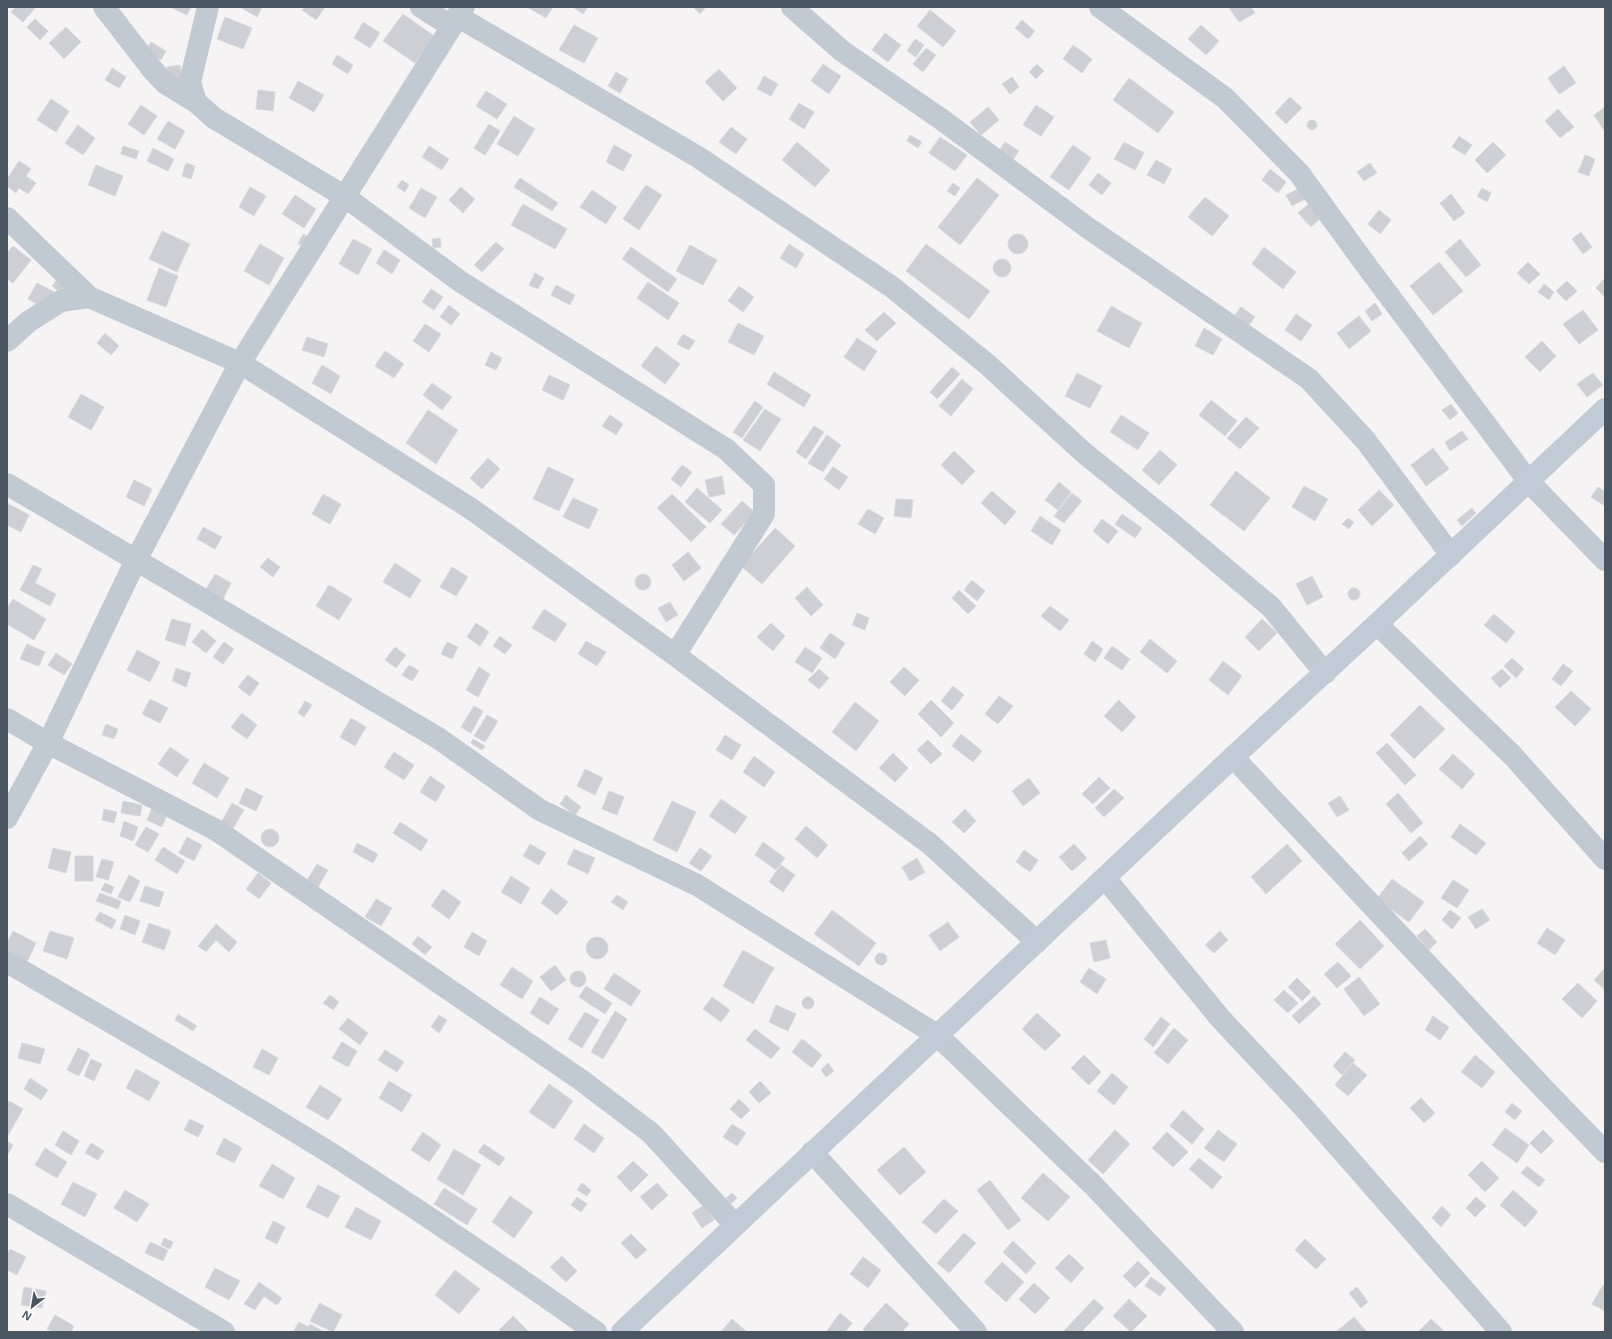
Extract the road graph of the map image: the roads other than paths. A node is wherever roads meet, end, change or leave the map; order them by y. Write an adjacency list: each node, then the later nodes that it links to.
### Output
1 (104, 7): 7 (street)
2 (208, 7): 7 (street)
3 (421, 7): 6 (street)
4 (792, 7): 16 (street)
5 (1100, 7): 14 (street)
6 (457, 16): 8 (street); 21 (street)
7 (196, 102): 8 (street)
8 (344, 196): 12 (street); 20 (street)
9 (7, 218): 10 (street)
10 (90, 297): 11 (street); 12 (street)
11 (7, 341)
12 (240, 363): 17 (street); 20 (street)
13 (1605, 409): 14 (street)
14 (1529, 482): 16 (street); 18 (street)
15 (7, 484): 17 (street)
16 (1451, 555): 19 (street)
17 (136, 560): 23 (street); 30 (street)
18 (1605, 560)
19 (1377, 624): 21 (street); 26 (street)
20 (675, 655): 28 (street)
21 (1325, 673): 24 (street)
22 (7, 719): 23 (street)
23 (48, 743): 25 (street); 34 (street)
24 (1233, 757): 27 (street); 32 (street)
25 (7, 818)
26 (1605, 859)
27 (1105, 878): 28 (street); 40 (street)
28 (1037, 942): 30 (street)
29 (7, 962): 36 (street)
30 (937, 1035): 31 (street); 39 (street)
31 (812, 1152): 34 (street); 38 (street)
32 (1605, 1152)
33 (7, 1204): 35 (street)
34 (735, 1225): 37 (street)
35 (224, 1332)
36 (596, 1332)
37 (622, 1332)
38 (976, 1332)
39 (1233, 1332)
40 (1501, 1332)

